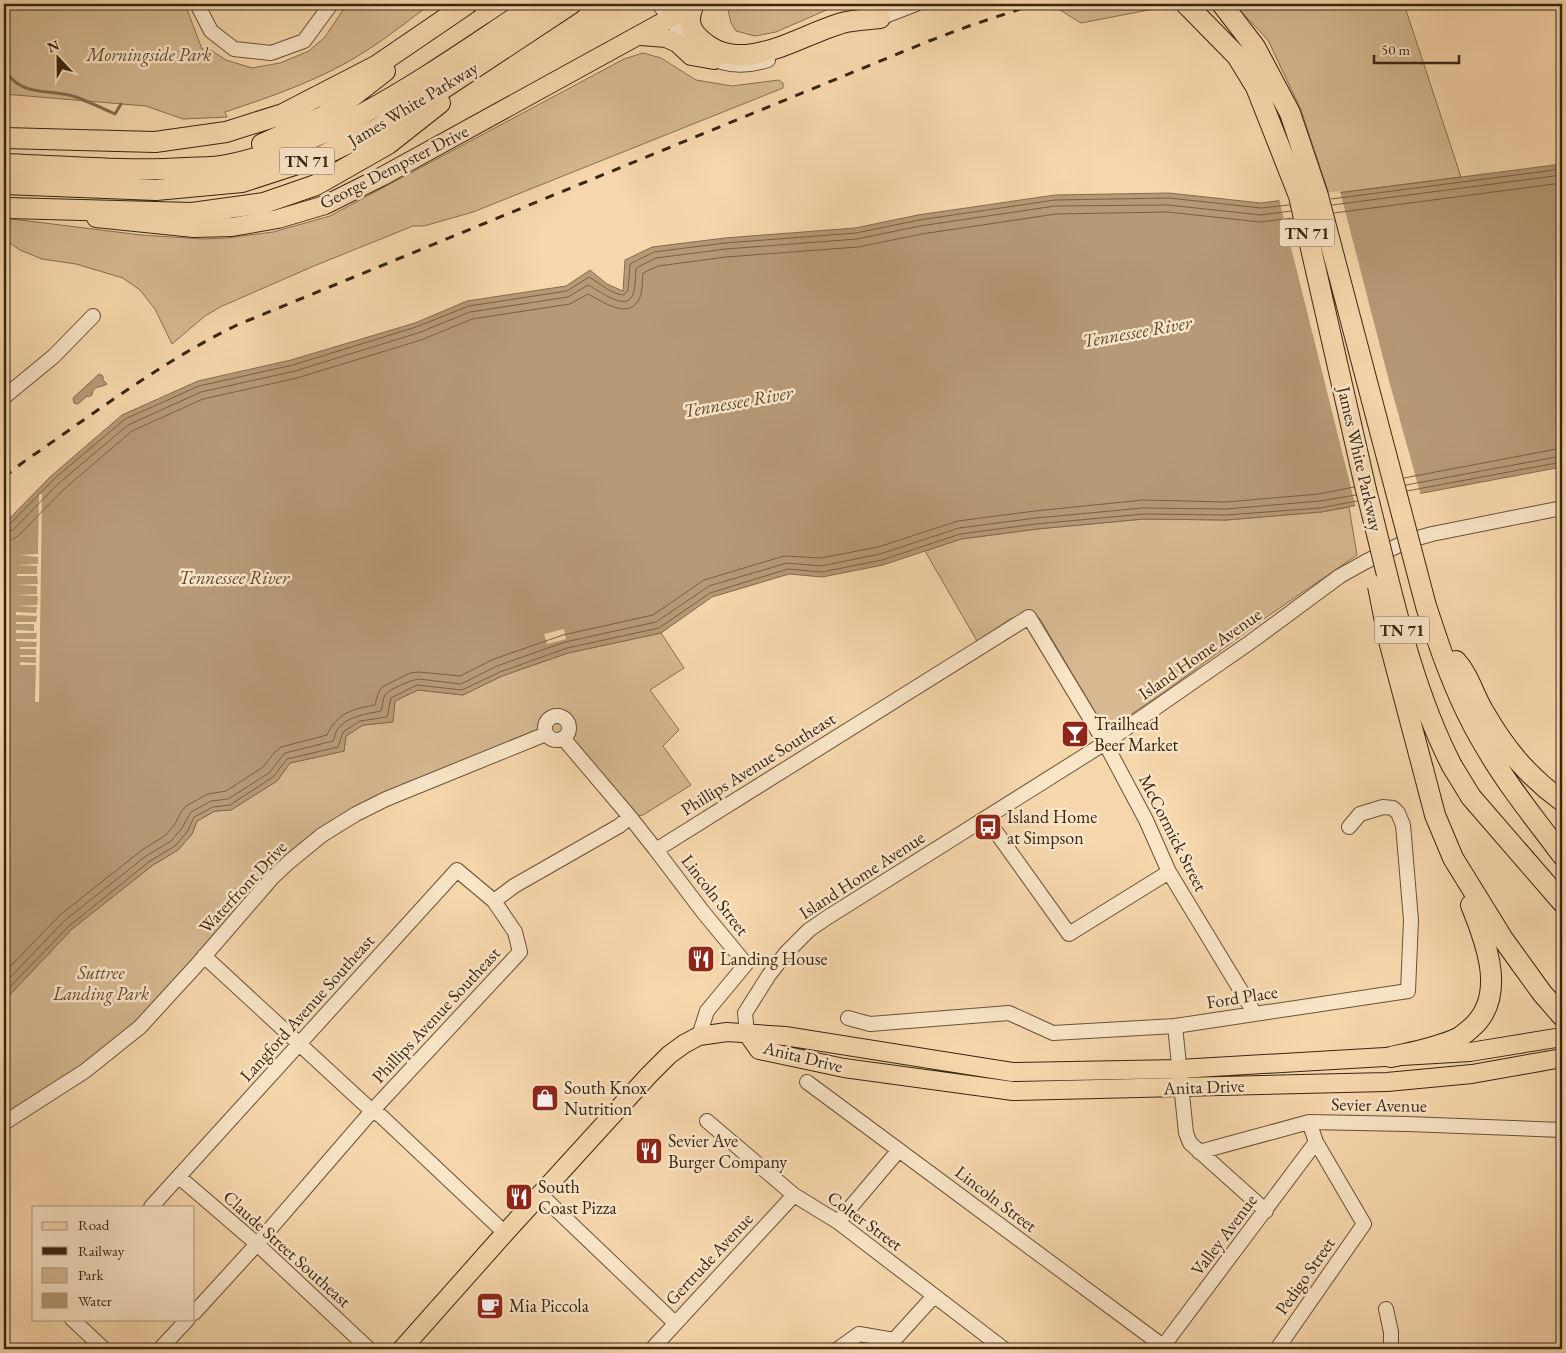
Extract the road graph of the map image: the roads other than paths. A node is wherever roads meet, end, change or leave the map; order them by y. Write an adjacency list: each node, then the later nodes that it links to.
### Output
1 (197, 4): 2 (street)
2 (330, 4)
3 (466, 4): 11 (highway)
4 (536, 4): 17 (highway, James White Parkway / TN 71)
5 (693, 4): 10 (highway); 12 (highway)
6 (916, 4): 12 (street)
7 (1186, 4): 22 (highway, James White Parkway / TN 71)
8 (1222, 4): 28 (highway, James White Parkway / TN 71, bridge)
9 (563, 9): 18 (highway, James White Parkway / TN 71); 19 (highway)
10 (665, 11): 13 (main road, George Dempster Drive); 14 (street)
11 (449, 16): 15 (highway); 17 (highway)
12 (880, 18): 14 (street)
13 (641, 36): 14 (main road); 19 (main road, George Dempster Drive)
14 (714, 60)
15 (4, 138)
16 (4, 164): 17 (highway, James White Parkway / TN 71)
17 (156, 170)
18 (4, 184)
19 (6, 208)
20 (93, 316): 21 (street)
21 (4, 397)
22 (1366, 490): 35 (highway, bridge); 38 (highway, James White Parkway / TN 71, bridge)
23 (1562, 508): 27 (street, Island Home Avenue)
24 (1029, 617): 27 (street, McCormick Street); 33 (street, Phillips Avenue Southeast)
25 (546, 734): 26 (street); 26 (street); 39 (street, Waterfront Drive)
26 (563, 738): 30 (street)
27 (1105, 743): 31 (street, Island Home Avenue); 36 (street, McCormick Street)
28 (1493, 743): 29 (highway); 34 (highway)
29 (1562, 801)
30 (630, 817): 33 (street); 37 (street)
31 (986, 818): 36 (street); 44 (street, Island Home Avenue)
32 (1349, 827): 40 (street, Ford Place)
33 (656, 850): 45 (street, Lincoln Street)
34 (1562, 855)
35 (1453, 858): 41 (highway); 48 (highway)
36 (1169, 872): 40 (street, McCormick Street)
37 (494, 901): 47 (street, Langford Avenue Southeast); 53 (street, Phillips Avenue Southeast)
38 (1562, 902)
39 (204, 956): 47 (street); 56 (street, Waterfront Drive)
40 (1255, 1014): 43 (street, Ford Place)
41 (1562, 1016)
42 (848, 1018): 43 (street, Ford Place)
43 (1175, 1026): 50 (street)
44 (747, 1033): 45 (main road); 50 (main road, Anita Drive); 52 (main road, Anita Drive)
45 (699, 1036): 62 (main road)
46 (1562, 1038): 48 (main road, Anita Drive)
47 (299, 1044): 53 (street); 61 (street, Langford Avenue Southeast)
48 (1391, 1057): 50 (main road, Anita Drive)
49 (1562, 1058): 52 (main road, Anita Drive)
50 (1179, 1069): 52 (street)
51 (807, 1082): 59 (street, Lincoln Street)
52 (1181, 1088): 60 (street)
53 (372, 1111): 67 (street); 68 (street, Phillips Avenue Southeast)
54 (707, 1120): 63 (street, Colter Street)
55 (1308, 1122): 57 (street, Sevier Avenue); 58 (street); 60 (street, Sevier Avenue)
56 (4, 1123)
57 (1562, 1130)
58 (1316, 1142): 65 (street, Valley Avenue); 84 (street, Pedigo Street)
59 (899, 1150): 66 (street); 76 (street, Lincoln Street)
60 (1199, 1152): 65 (street)
61 (179, 1177): 64 (street, Langford Avenue Southeast); 68 (street, Claude Street Southeast)
62 (540, 1194): 67 (main road); 74 (street)
63 (794, 1195): 66 (street, Colter Street); 74 (street, Gertrude Avenue)
64 (152, 1206)
65 (1266, 1211): 76 (street, Valley Avenue)
66 (838, 1222): 69 (street, Colter Street)
67 (505, 1233): 80 (main road)
68 (257, 1244): 71 (street, Phillips Avenue Southeast); 79 (street, Claude Street Southeast)
69 (934, 1296): 75 (street); 83 (street, Colter Street)
70 (1386, 1309): 85 (street)
71 (195, 1312)
72 (73, 1320): 77 (street)
73 (187, 1320): 78 (street)
74 (676, 1323): 81 (street, Gertrude Avenue)
75 (896, 1344): 82 (street)
76 (1162, 1348)
77 (104, 1349)
78 (160, 1349)
79 (369, 1349)
80 (402, 1349)
81 (652, 1349)
82 (838, 1349)
83 (1004, 1349)
84 (1277, 1349)
85 (1391, 1349)

